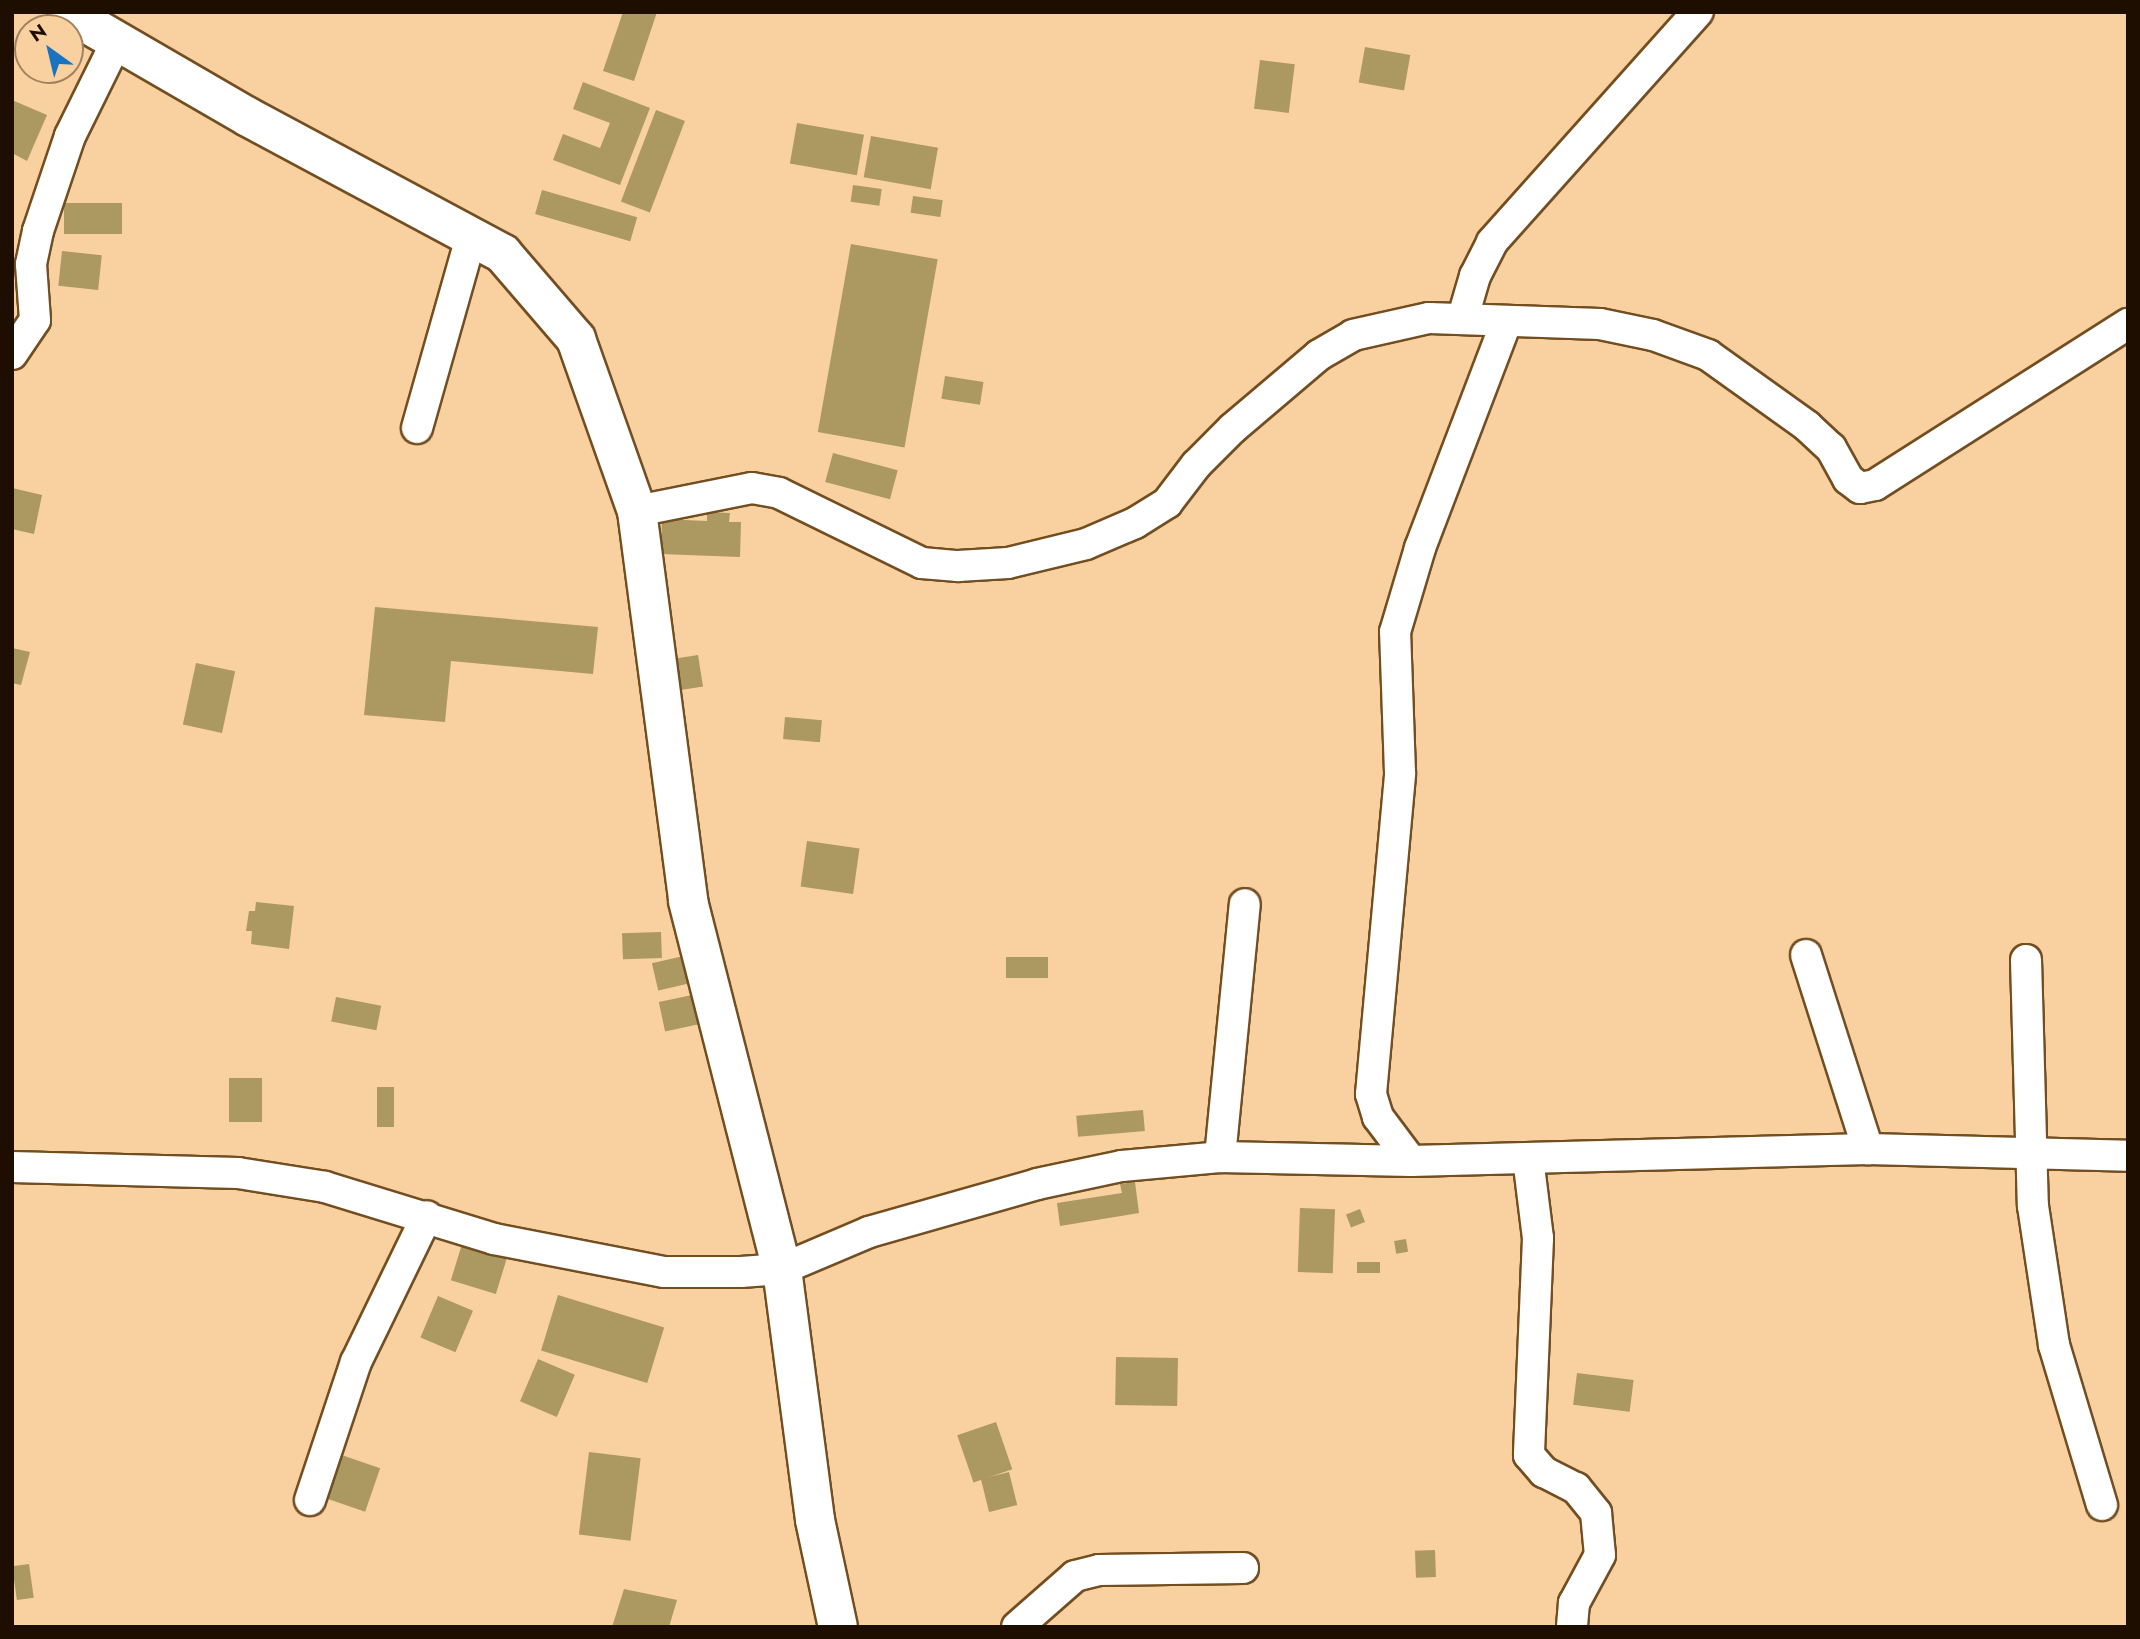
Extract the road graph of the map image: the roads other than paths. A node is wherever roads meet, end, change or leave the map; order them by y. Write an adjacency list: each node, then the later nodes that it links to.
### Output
1 (66, 12): 3 (main road)
2 (1698, 12): 5 (street)
3 (117, 41): 4 (main road); 8 (street)
4 (471, 237): 9 (street); 10 (main road)
5 (1463, 317): 6 (street); 10 (street)
6 (1506, 323): 7 (street); 19 (street)
7 (2128, 324)
8 (12, 354)
9 (417, 428)
10 (637, 511): 22 (main road)
11 (1245, 904): 17 (street)
12 (1806, 955): 14 (street)
13 (2026, 960): 15 (street)
14 (1868, 1149): 15 (street); 18 (street)
15 (2029, 1154): 16 (street); 24 (street)
16 (2128, 1156)
17 (1220, 1157): 19 (street); 22 (street)
18 (1528, 1158): 19 (street); 28 (street)
19 (1411, 1161)
20 (12, 1167): 21 (street)
21 (427, 1216): 22 (street); 23 (street)
22 (782, 1269): 26 (main road)
23 (310, 1500)
24 (2102, 1505)
25 (1243, 1567): 27 (street)
26 (838, 1627)
27 (1017, 1627)
28 (1572, 1627)

